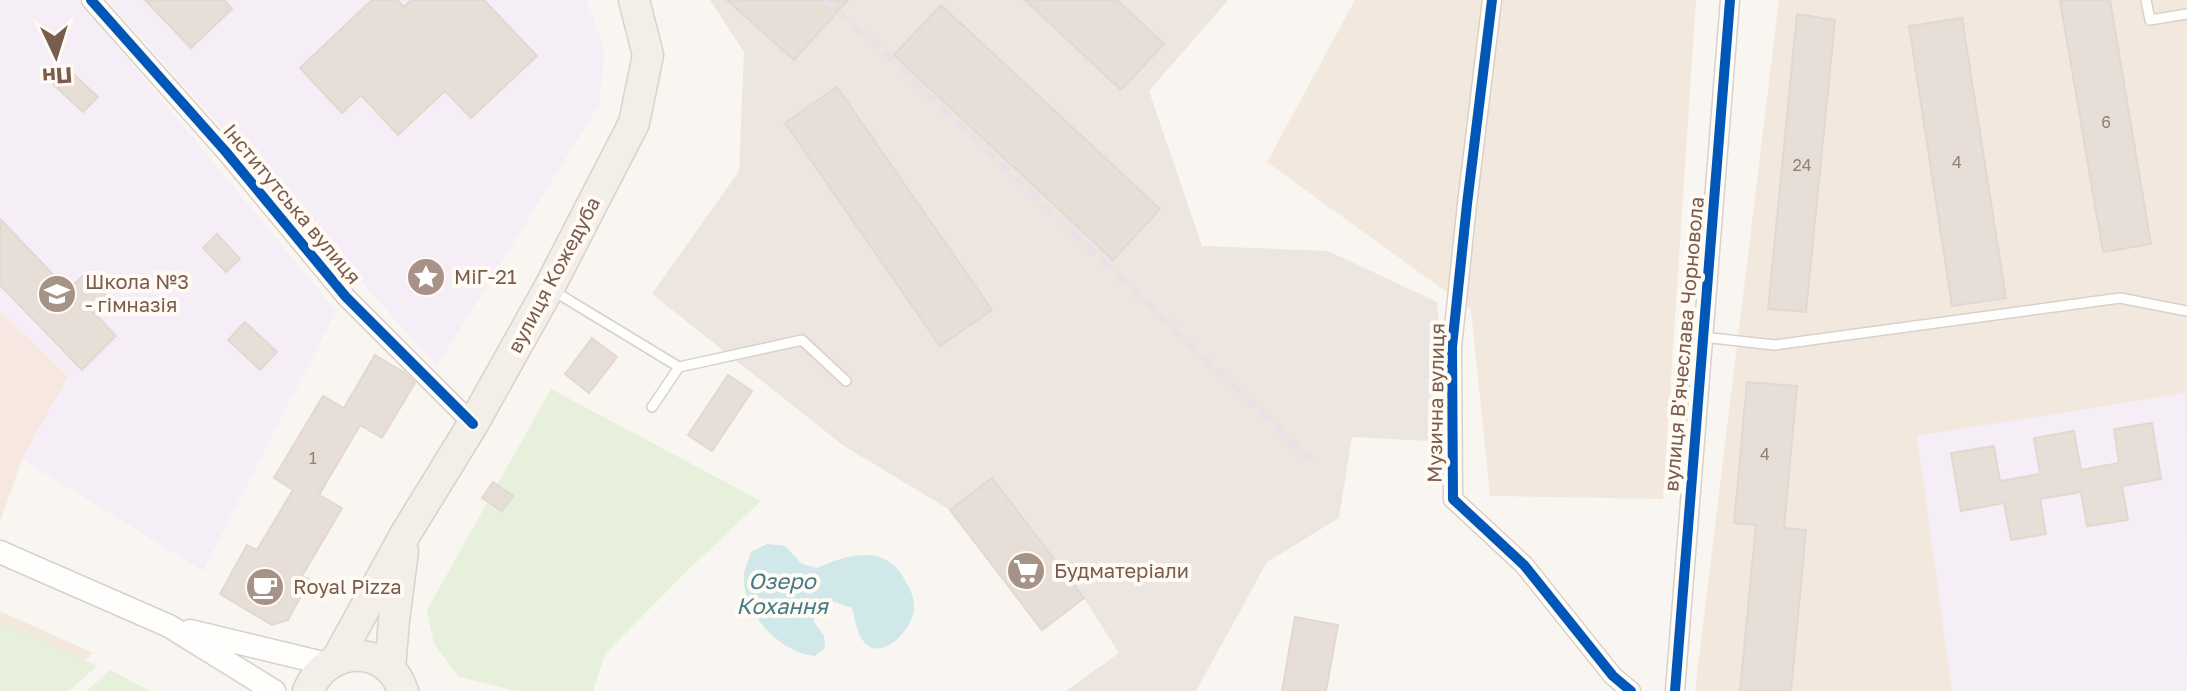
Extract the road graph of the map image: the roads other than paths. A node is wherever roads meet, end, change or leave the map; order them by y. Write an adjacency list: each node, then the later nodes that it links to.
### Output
1 (91, 0): 13 (street, Інститутська вулиця)
2 (634, 0): 7 (main road, вулиця Кожедуба)
3 (1492, 0): 21 (street, Музична вулиця)
4 (1730, 0): 9 (street, вулиця В'ячеслава Чорновола)
5 (2146, 0): 6 (lane)
6 (2187, 14)
7 (549, 288): 10 (lane); 13 (main road, вулиця Кожедуба)
8 (2187, 311): 9 (lane)
9 (1703, 337): 22 (street, вулиця В'ячеслава Чорновола)
10 (679, 367): 11 (lane); 12 (lane)
11 (846, 381)
12 (652, 407)
13 (473, 424): 14 (main road, вулиця Кожедуба)
14 (406, 533): 17 (main road, вулиця Кожедуба); 18 (main road, вулиця Кожедуба)
15 (0, 552): 16 (street)
16 (169, 626): 17 (street); 19 (street)
17 (332, 662): 18 (main road); 20 (main road, вулиця Кожедуба)
18 (402, 684)
19 (274, 691)
20 (308, 691)
21 (1631, 691)
22 (1675, 691)

